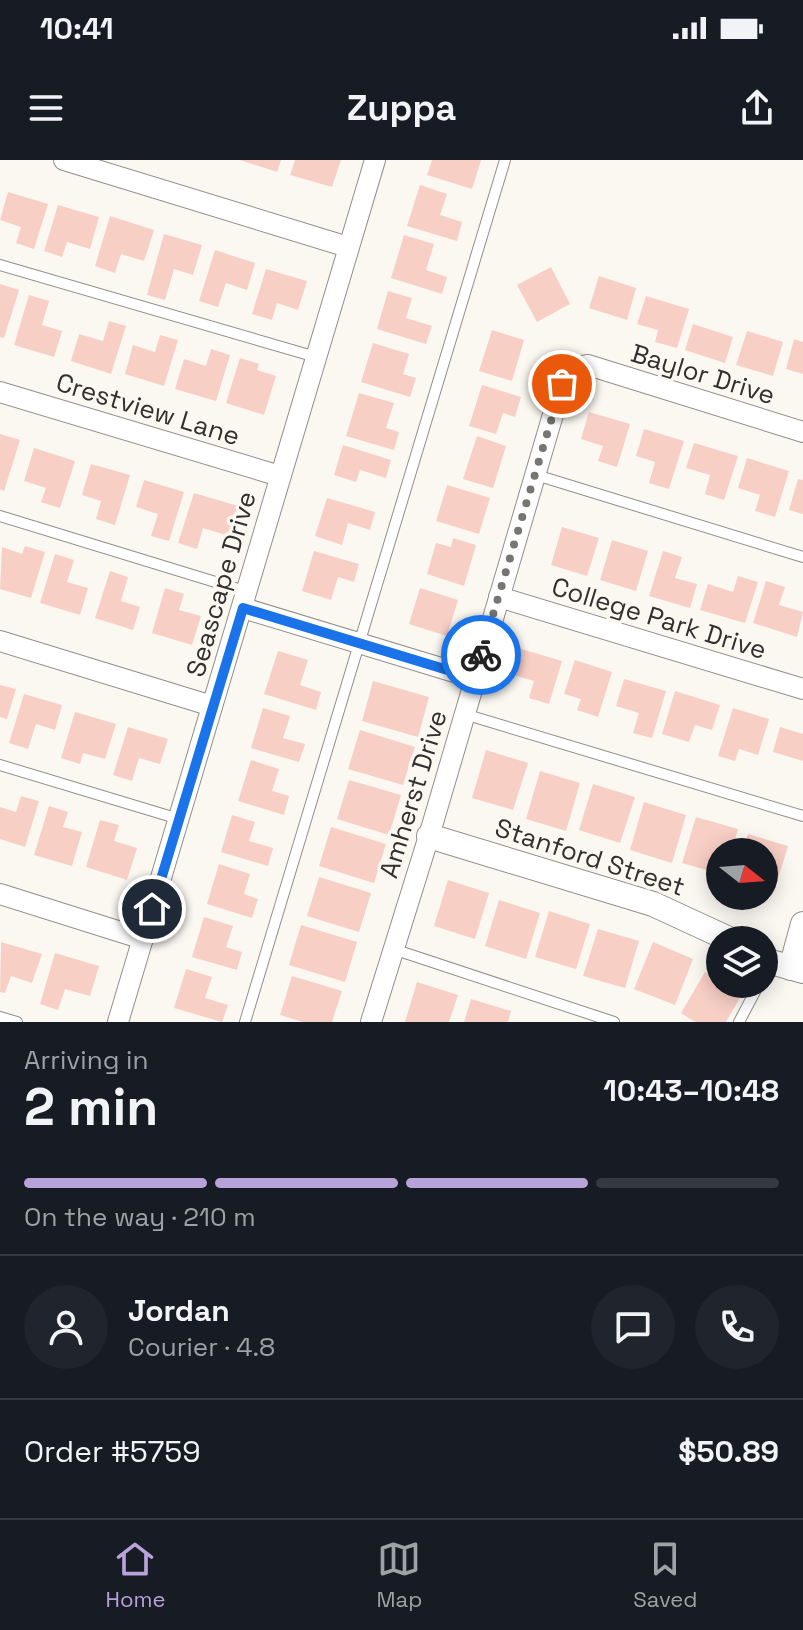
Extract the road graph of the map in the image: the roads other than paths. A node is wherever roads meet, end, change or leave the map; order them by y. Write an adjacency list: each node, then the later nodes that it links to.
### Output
1 (64, 160): 4 (street)
2 (375, 160): 4 (street, Seascape Drive)
3 (505, 160): 17 (lane)
4 (348, 247): 6 (street, Seascape Drive)
5 (0, 265): 6 (lane)
6 (316, 357): 11 (street, Seascape Drive)
7 (0, 392): 11 (street, Crestview Lane)
8 (559, 397): 9 (street, Baylor Drive); 10 (street, Amherst Drive)
9 (803, 432)
10 (536, 475): 13 (lane); 14 (street, Amherst Drive)
11 (280, 476): 15 (street, Seascape Drive)
12 (0, 516): 15 (lane)
13 (803, 557)
14 (499, 597): 18 (street, Amherst Drive); 19 (street, College Park Drive)
15 (246, 600): 17 (street); 20 (street, Seascape Drive)
16 (0, 641): 20 (street)
17 (358, 643): 18 (street); 36 (lane)
18 (474, 678): 21 (street, Amherst Drive)
19 (803, 689)
20 (212, 706): 24 (street, Seascape Drive)
21 (464, 714): 23 (lane); 25 (street, Amherst Drive)
22 (0, 765): 24 (lane)
23 (803, 816)
24 (179, 819): 29 (street, Seascape Drive)
25 (429, 836): 28 (street, Stanford Street); 30 (street, Amherst Drive)
26 (0, 894): 29 (street)
27 (803, 924): 31 (street)
28 (706, 928)
29 (143, 939): 35 (street, Seascape Drive)
30 (393, 949): 37 (street, Amherst Drive); 38 (lane)
31 (779, 967)
32 (752, 998): 39 (lane)
33 (0, 1017): 34 (lane)
34 (17, 1022)
35 (118, 1022)
36 (245, 1022)
37 (371, 1022)
38 (614, 1022)
39 (739, 1022)

